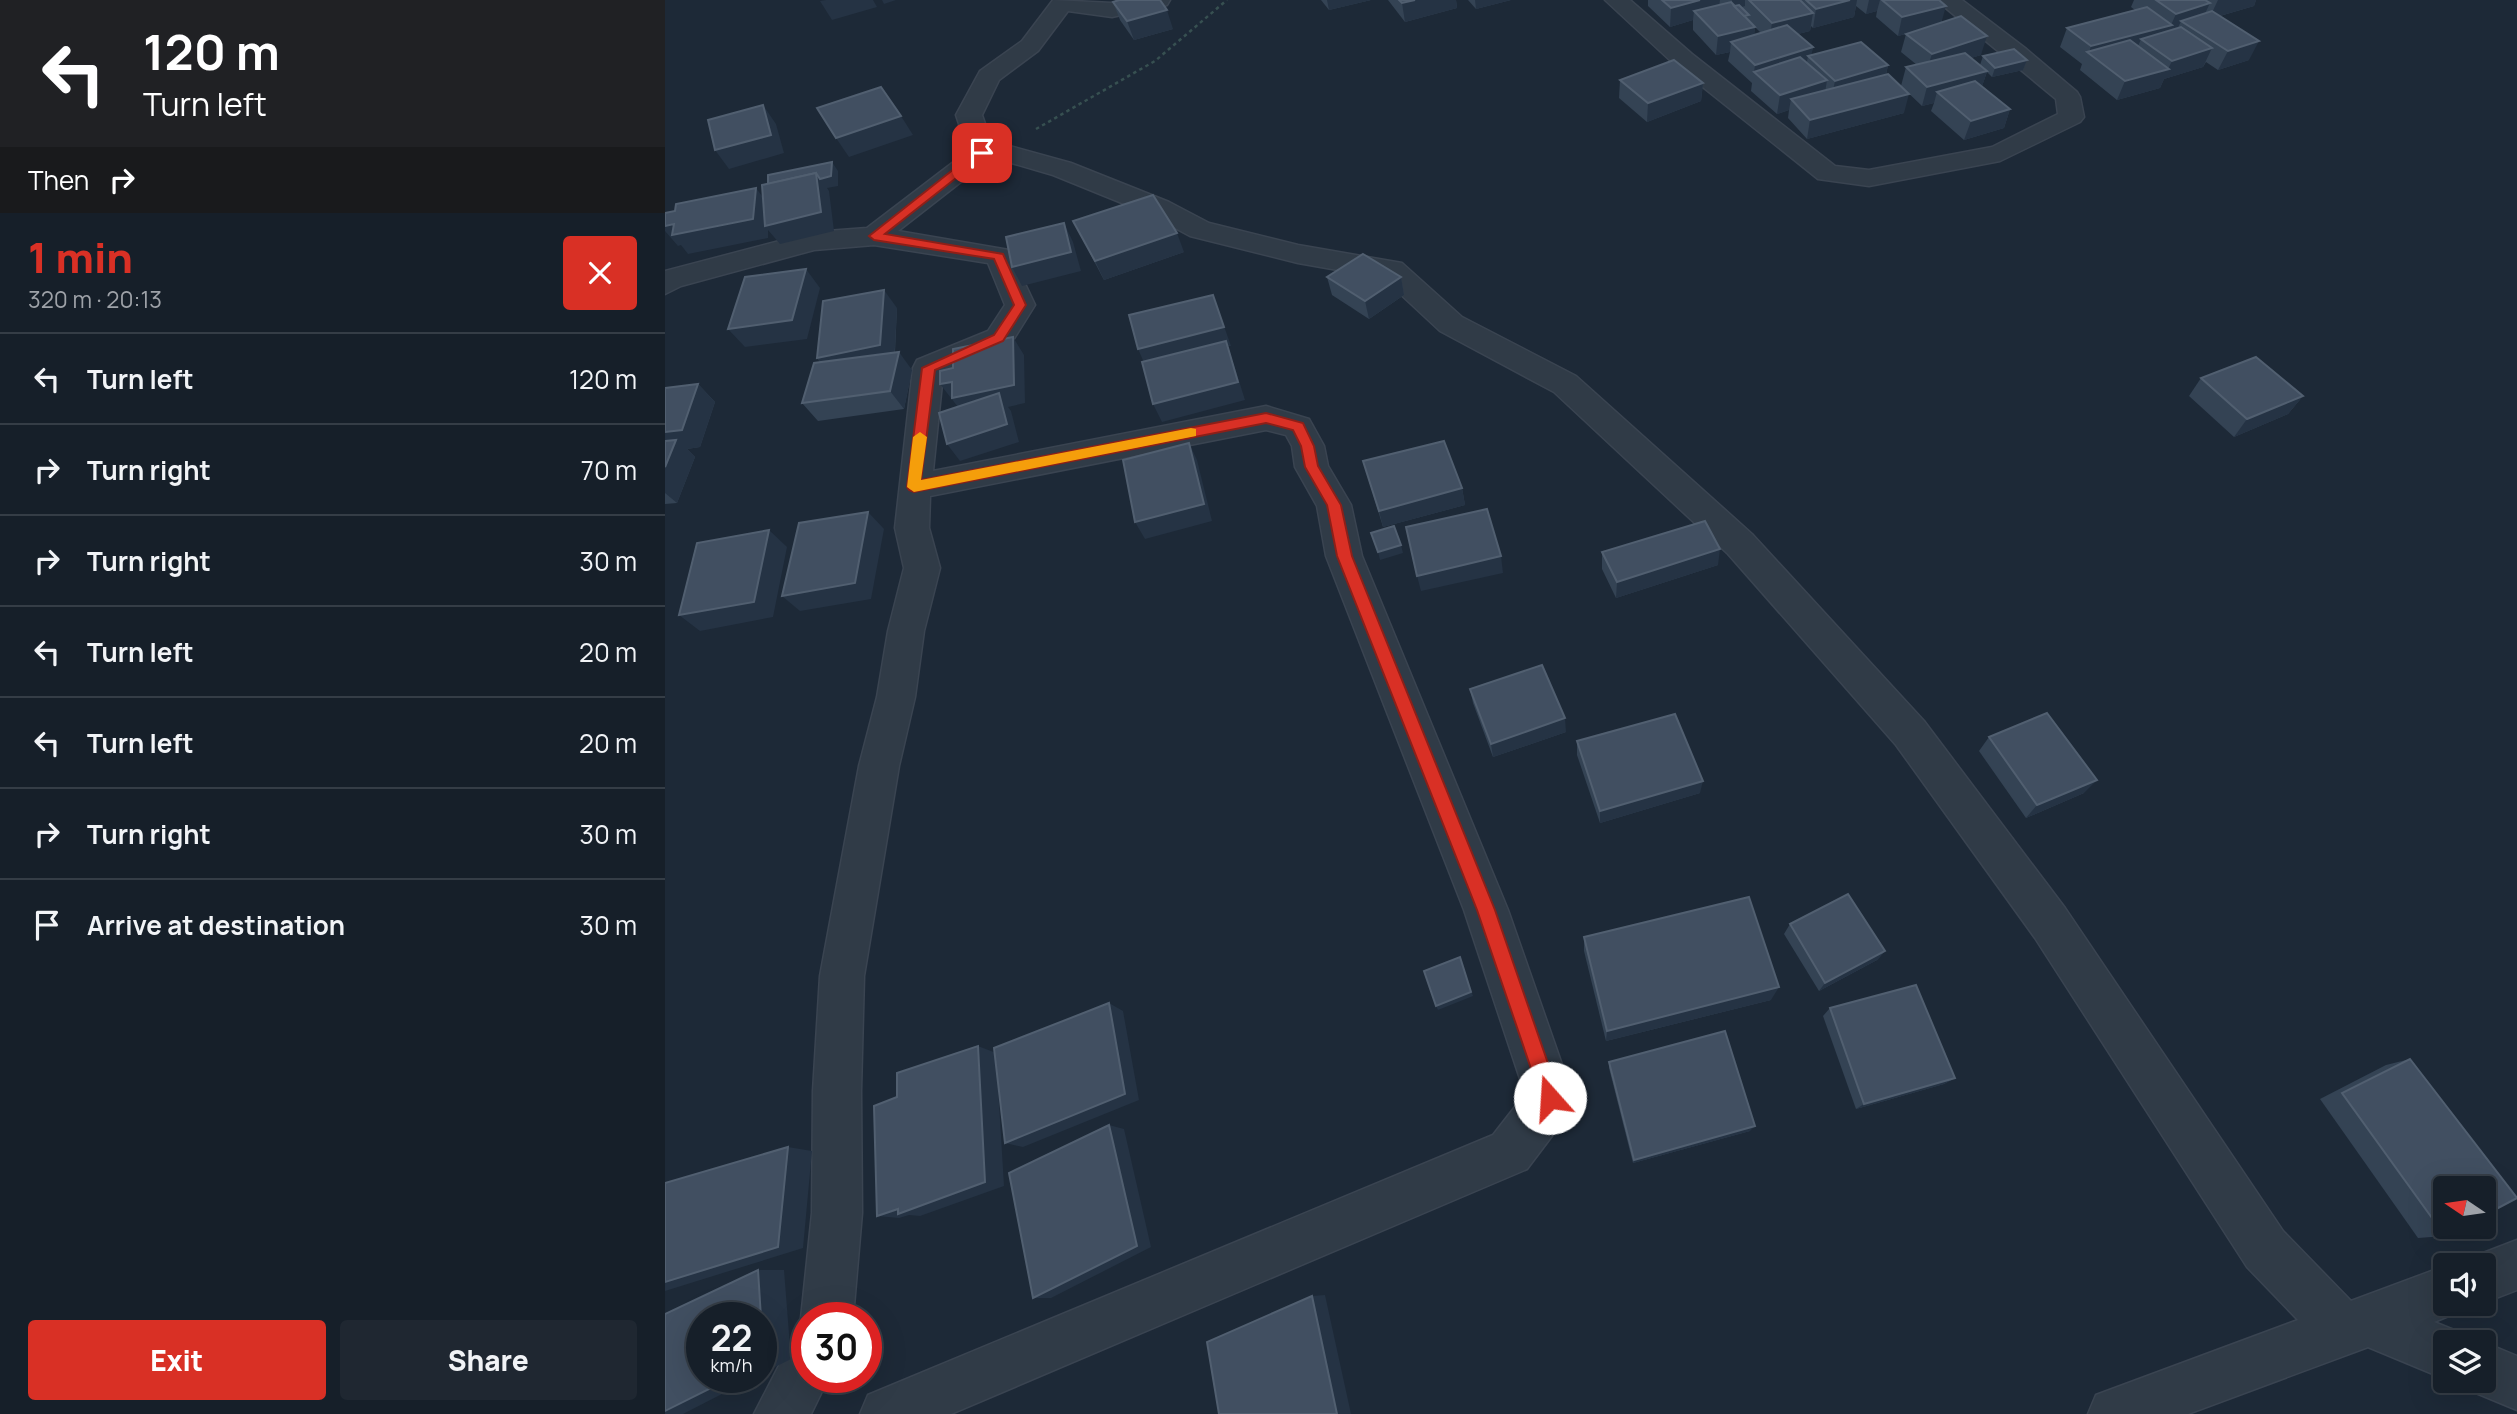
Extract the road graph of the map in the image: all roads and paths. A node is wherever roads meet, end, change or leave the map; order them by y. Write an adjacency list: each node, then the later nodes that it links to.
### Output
1 (1159, 0): 5 (street)
2 (1227, 0): 6 (path)
3 (1616, 0): 4 (street)
4 (1947, 0)
5 (1065, 2): 6 (street)
6 (991, 152): 7 (street); 14 (street)
7 (874, 236): 8 (street); 9 (street)
8 (665, 284)
9 (914, 487): 13 (street); 20 (street)
10 (2517, 1265): 11 (street)
11 (2496, 1273)
12 (2433, 1296): 14 (street)
13 (829, 1302)
14 (2355, 1325): 15 (street); 21 (street)
15 (2433, 1349)
16 (2496, 1374): 17 (street)
17 (2517, 1383)
18 (793, 1393): 19 (street)
19 (781, 1414)
20 (887, 1414)
21 (2115, 1414)

